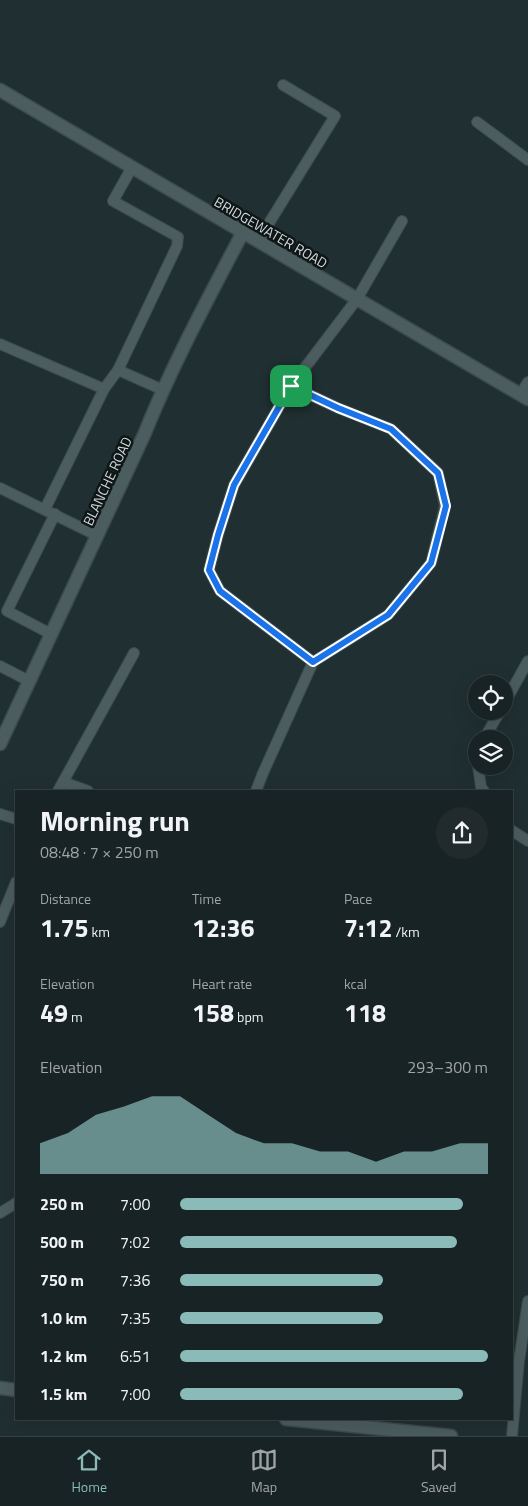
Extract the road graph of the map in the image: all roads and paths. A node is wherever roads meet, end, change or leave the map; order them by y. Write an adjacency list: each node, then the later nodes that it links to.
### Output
1 (283, 85): 8 (lane)
2 (0, 90): 5 (street, BRIDGEWATER ROAD)
3 (477, 122): 4 (lane)
4 (528, 160)
5 (131, 169): 7 (street, BRIDGEWATER ROAD); 11 (lane)
6 (402, 221): 9 (lane)
7 (243, 232): 8 (street, BRIDGEWATER ROAD); 15 (street, BLANCHE ROAD)
8 (258, 241): 9 (street, BRIDGEWATER ROAD)
9 (357, 299): 13 (lane); 16 (street, BRIDGEWATER ROAD)
10 (0, 344): 14 (lane)
11 (118, 370): 14 (lane); 15 (lane)
12 (528, 382): 16 (lane)
13 (291, 386): 24 (lane); 24 (lane)
14 (104, 390): 18 (lane)
15 (163, 390): 20 (street, BLANCHE ROAD)
16 (524, 397)
17 (0, 488): 18 (lane)
18 (45, 509): 19 (lane)
19 (55, 514): 20 (lane); 21 (lane)
20 (98, 536): 21 (street, BLANCHE ROAD)
21 (51, 634): 26 (street, BLANCHE ROAD)
22 (134, 653): 30 (lane)
23 (528, 661): 27 (lane)
24 (313, 662): 32 (lane)
25 (0, 666): 26 (lane)
26 (29, 681): 28 (street, BLANCHE ROAD)
27 (513, 688)
28 (0, 744)
29 (479, 775): 33 (lane)
30 (61, 787): 31 (lane)
31 (81, 790)
32 (256, 790)
33 (483, 790)
34 (0, 814): 35 (lane)
35 (15, 819)
36 (513, 831): 37 (lane)
37 (528, 841)
38 (15, 884): 39 (lane)
39 (0, 922)
40 (15, 1204): 41 (lane)
41 (0, 1213)
42 (528, 1301): 48 (lane)
43 (0, 1388): 44 (street)
44 (15, 1390)
45 (295, 1420): 46 (street)
46 (426, 1435): 47 (street)
47 (451, 1436)
48 (512, 1436)

